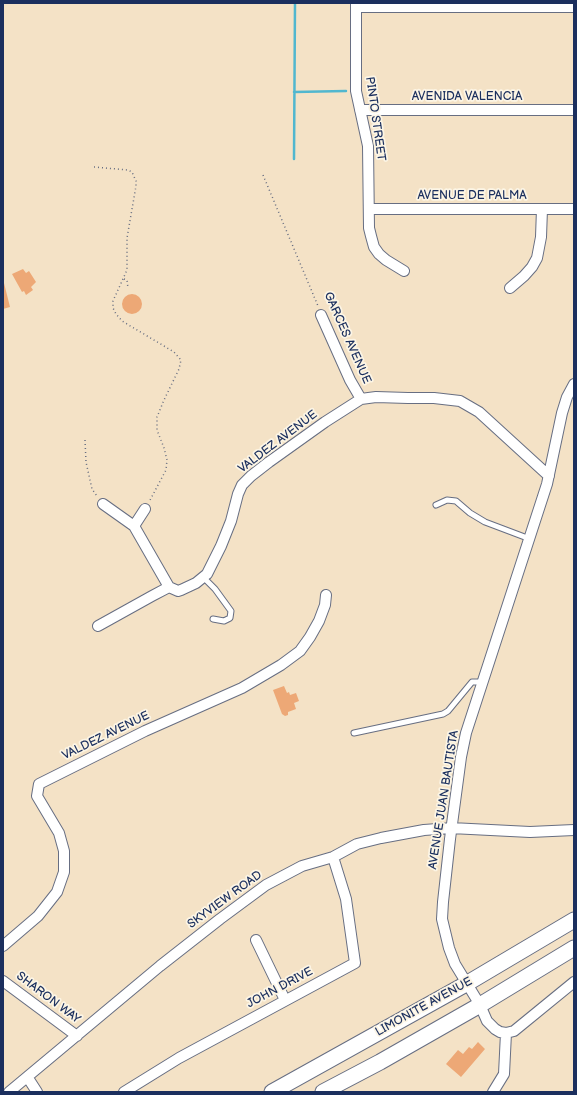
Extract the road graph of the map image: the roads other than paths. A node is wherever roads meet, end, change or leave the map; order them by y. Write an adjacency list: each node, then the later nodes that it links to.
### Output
1 (356, 5): 2 (street); 3 (street, PINTO STREET)
2 (574, 7)
3 (360, 110): 4 (street, AVENIDA VALENCIA); 5 (street, PINTO STREET)
4 (574, 110)
5 (369, 209): 6 (street, AVENUE DE PALMA); 8 (street, PINTO STREET)
6 (542, 209): 7 (street, AVENUE DE PALMA); 9 (street)
7 (574, 209)
8 (404, 271)
9 (510, 288)
10 (321, 315): 12 (street, GARCES AVENUE)
11 (574, 384): 13 (street, AVENUE JUAN BAUTISTA)
12 (361, 400): 13 (street, GARCES AVENUE); 19 (street, VALDEZ AVENUE)
13 (549, 476): 18 (street, AVENUE JUAN BAUTISTA)
14 (103, 504): 17 (street)
15 (436, 505): 18 (lane)
16 (146, 509): 17 (street)
17 (134, 526): 20 (street)
18 (530, 539): 24 (street, AVENUE JUAN BAUTISTA)
19 (203, 577): 20 (street); 22 (lane)
20 (170, 587): 23 (street)
21 (326, 595): 31 (street, VALDEZ AVENUE)
22 (213, 619)
23 (98, 626)
24 (482, 682): 25 (lane); 26 (street, AVENUE JUAN BAUTISTA)
25 (354, 733)
26 (451, 828): 27 (street, SKYVIEW ROAD); 28 (street, SKYVIEW ROAD); 35 (street, AVENUE JUAN BAUTISTA)
27 (574, 830)
28 (333, 857): 36 (street, JOHN DRIVE); 39 (street, SKYVIEW ROAD)
29 (574, 920): 35 (main road, LIMONITE AVENUE)
30 (256, 940): 36 (street)
31 (3, 946)
32 (574, 948): 37 (main road, LIMONITE AVENUE)
33 (3, 981): 39 (street, SHARON WAY)
34 (574, 982): 38 (street)
35 (466, 984): 37 (street, AVENUE JUAN BAUTISTA); 44 (main road, LIMONITE AVENUE)
36 (286, 1000): 43 (street, JOHN DRIVE)
37 (480, 1004): 38 (street, AVENUE JUAN BAUTISTA); 45 (main road, LIMONITE AVENUE)
38 (506, 1033): 46 (street)
39 (77, 1036): 40 (street, SKYVIEW ROAD)
40 (28, 1078): 41 (street, SKYVIEW ROAD); 42 (street)
41 (9, 1092)
42 (37, 1092)
43 (124, 1092)
44 (272, 1092)
45 (323, 1092)
46 (493, 1092)

